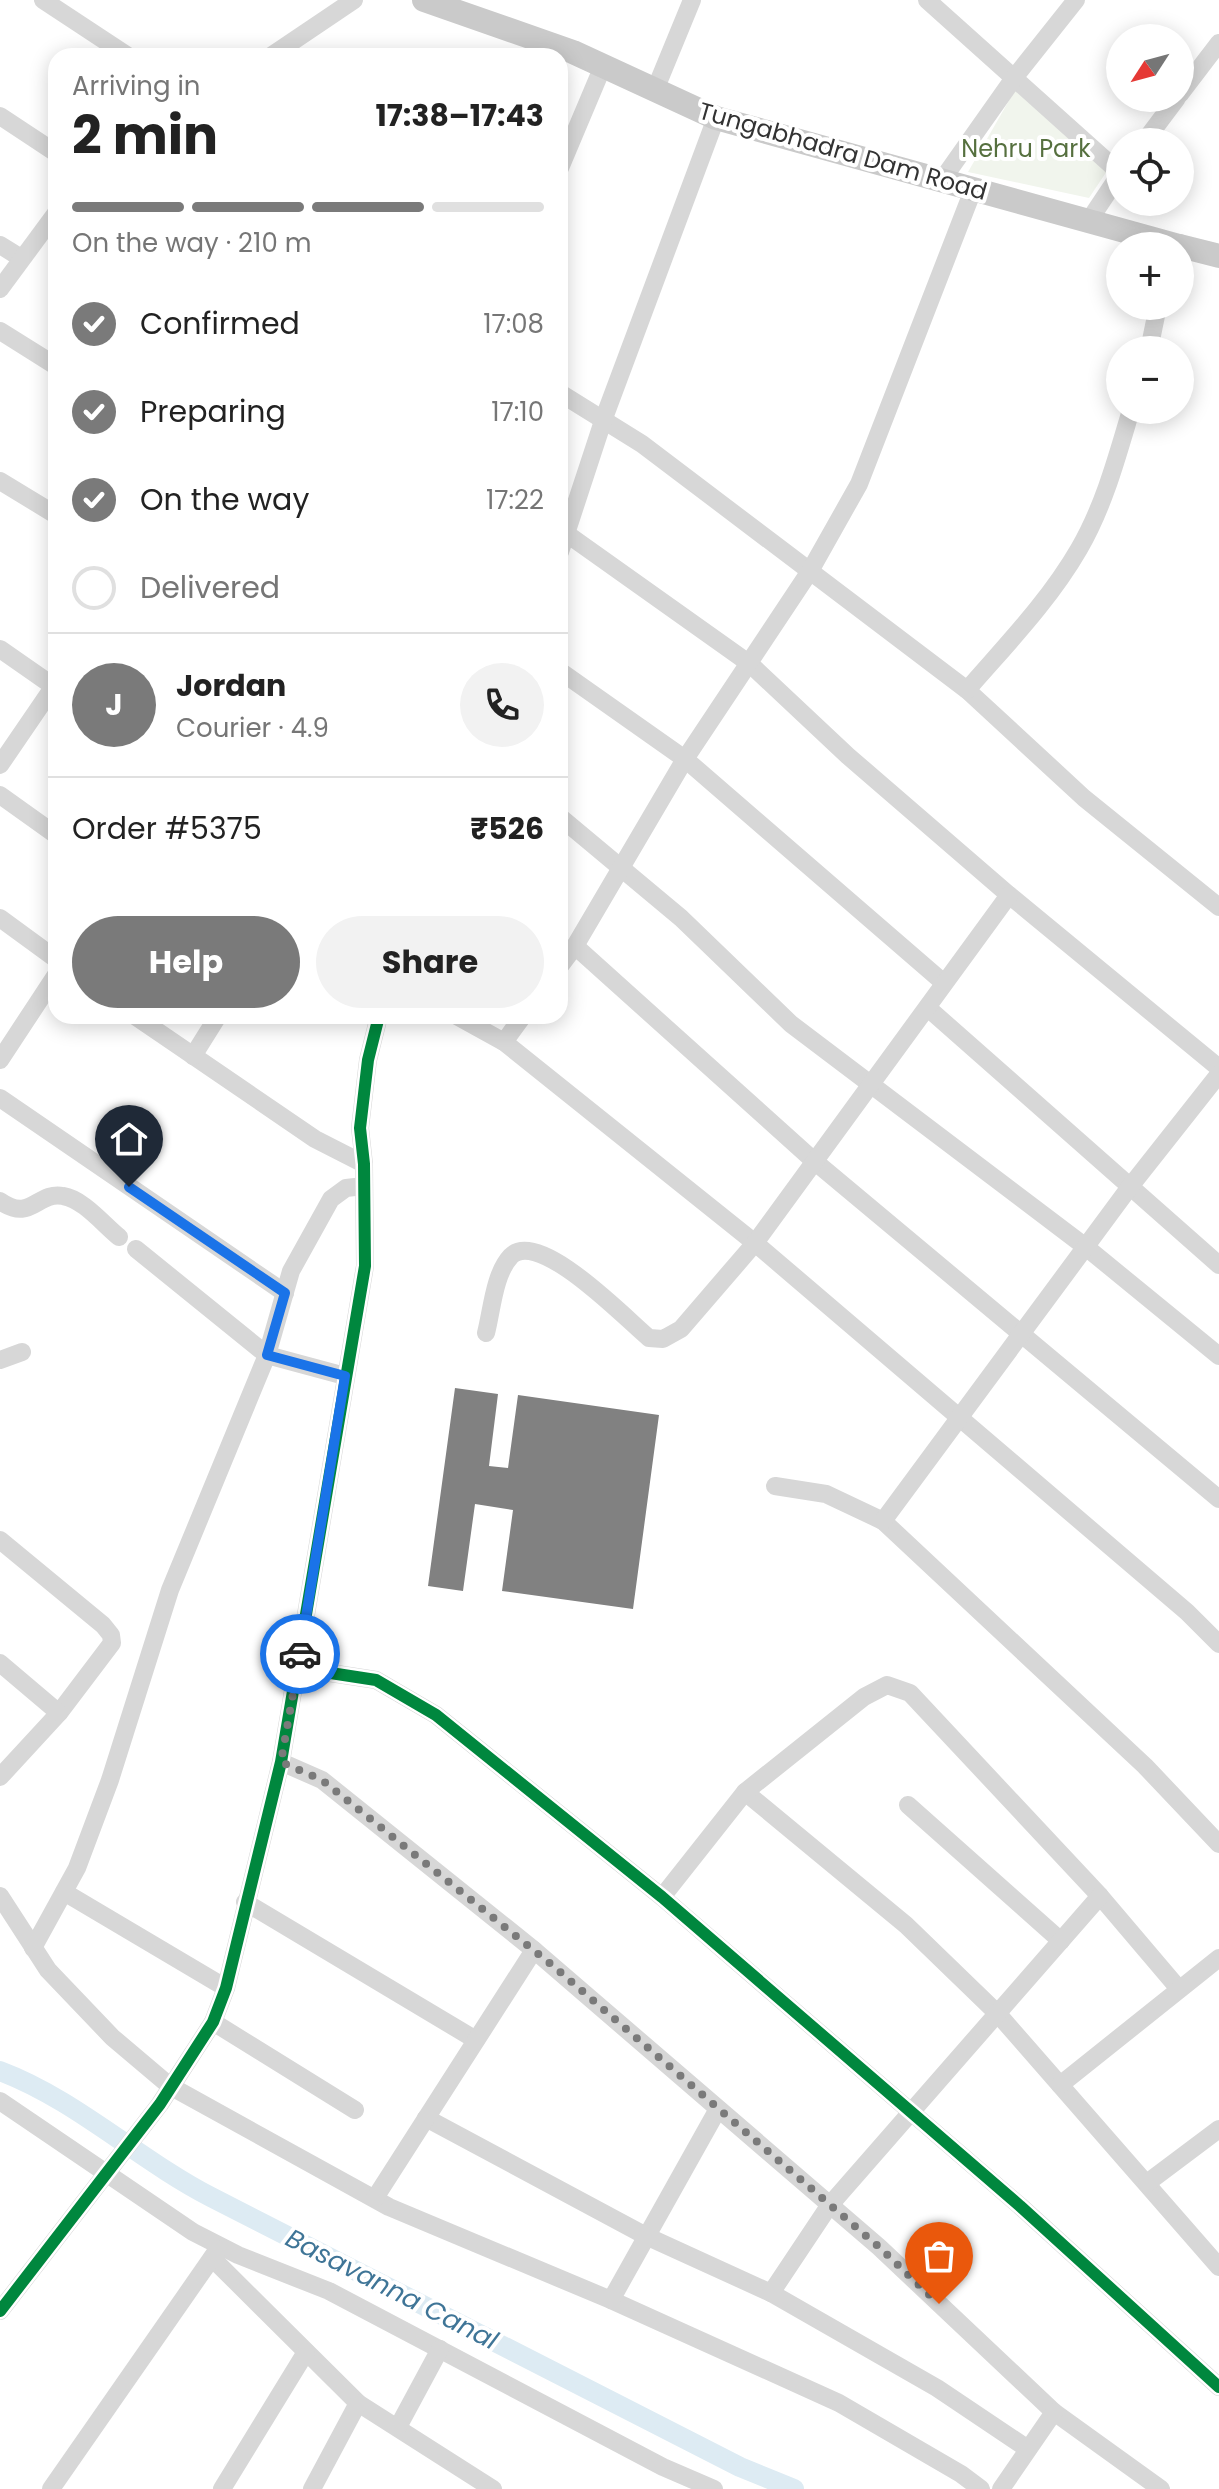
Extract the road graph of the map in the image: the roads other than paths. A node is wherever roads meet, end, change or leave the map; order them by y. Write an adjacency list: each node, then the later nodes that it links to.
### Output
1 (43, 0): 8 (street)
2 (354, 0): 9 (street)
3 (424, 0): 10 (main road, Tungabhadra Dam Road)
4 (692, 0): 15 (street)
5 (927, 0): 14 (street)
6 (1076, 0): 14 (street)
7 (1219, 43): 13 (street)
8 (116, 48)
9 (283, 48)
10 (562, 48)
11 (568, 50): 12 (main road, Tungabhadra Dam Road)
12 (603, 66): 15 (main road, Tungabhadra Dam Road); 21 (street)
13 (1194, 76)
14 (1014, 78): 22 (street); 23 (street)
15 (655, 90): 18 (main road, Tungabhadra Dam Road)
16 (1167, 112): 19 (street)
17 (0, 116): 20 (street)
18 (716, 118): 23 (main road, Tungabhadra Dam Road); 37 (street)
19 (1155, 128)
20 (48, 148)
21 (568, 149)
22 (1106, 160)
23 (942, 180): 24 (main road, Tungabhadra Dam Road)
24 (973, 190): 26 (main road, Tungabhadra Dam Road); 43 (street)
25 (1106, 194): 26 (street)
26 (1088, 222): 28 (main road, Tungabhadra Dam Road)
27 (48, 223): 32 (street)
28 (1125, 232)
29 (0, 245): 32 (street)
30 (1194, 250): 31 (main road, Tungabhadra Dam Road)
31 (1219, 256)
32 (21, 258): 33 (street)
33 (0, 289)
34 (0, 331): 35 (street)
35 (48, 361)
36 (568, 398): 37 (street)
37 (604, 418): 41 (street); 43 (street)
38 (1127, 424): 48 (street)
39 (0, 481): 40 (street)
40 (48, 510)
41 (568, 520)
42 (568, 534): 45 (street)
43 (810, 571): 45 (street); 48 (street)
44 (0, 649): 47 (street)
45 (750, 664): 50 (street); 56 (street)
46 (568, 677): 50 (street)
47 (48, 681)
48 (967, 690): 57 (street)
49 (48, 696): 51 (street)
50 (685, 759): 55 (street); 62 (street)
51 (0, 765)
52 (0, 795): 54 (street)
53 (568, 824): 55 (street)
54 (48, 829)
55 (621, 870): 59 (street); 75 (street)
56 (1009, 895): 62 (street); 73 (street)
57 (1219, 907)
58 (0, 918): 60 (street)
59 (575, 946): 61 (street); 77 (street)
60 (48, 953)
61 (568, 955)
62 (944, 983): 64 (street)
63 (48, 987): 72 (street)
64 (929, 1009): 75 (street); 80 (street)
65 (147, 1024): 71 (street)
66 (213, 1024): 71 (street)
67 (377, 1024): 78 (street)
68 (471, 1024): 70 (street)
69 (517, 1024): 70 (street)
70 (504, 1042): 83 (street)
71 (193, 1056): 78 (street)
72 (0, 1060)
73 (1219, 1068)
74 (1219, 1074): 80 (street)
75 (871, 1084): 77 (street); 84 (street)
76 (0, 1098): 87 (street)
77 (813, 1160): 83 (street); 89 (street)
78 (364, 1164): 79 (street)
79 (364, 1186): 87 (street); 94 (street)
80 (1129, 1188): 84 (street); 86 (street)
81 (0, 1201): 82 (street)
82 (119, 1237)
83 (755, 1243): 88 (street); 95 (street)
84 (1087, 1248): 89 (street); 92 (street)
85 (136, 1249): 91 (street)
86 (1219, 1265)
87 (285, 1293): 91 (street)
88 (486, 1333)
89 (1023, 1335): 95 (street); 97 (street)
90 (22, 1352): 93 (street)
91 (267, 1355): 94 (street); 109 (street)
92 (1219, 1356)
93 (0, 1360)
94 (345, 1376): 102 (street)
95 (958, 1417): 98 (street); 100 (street)
96 (775, 1486): 98 (street)
97 (1219, 1499)
98 (883, 1521): 108 (street)
99 (0, 1540): 103 (street)
100 (1219, 1644)
101 (0, 1663): 103 (street)
102 (298, 1668): 104 (street); 112 (street)
103 (59, 1713): 105 (street)
104 (281, 1762): 113 (street); 116 (street)
105 (0, 1777)
106 (745, 1792): 111 (street); 112 (street); 120 (street)
107 (908, 1805): 114 (street)
108 (1219, 1844)
109 (64, 1892): 115 (street); 118 (street)
110 (0, 1896): 115 (street)
111 (1100, 1896): 114 (street); 119 (street)
112 (662, 1897): 128 (street)
113 (245, 1902): 118 (street); 122 (street)
114 (1061, 1941): 120 (street)
115 (33, 1948): 124 (street)
116 (534, 1950): 122 (street); 126 (street)
117 (1219, 1958): 119 (street)
118 (226, 1988): 121 (street)
119 (1179, 1989): 123 (street)
120 (998, 2014): 123 (street); 128 (street)
121 (213, 2022): 124 (street); 127 (street)
122 (476, 2040): 129 (street)
123 (1060, 2085): 132 (street)
124 (170, 2086): 131 (street); 133 (street)
125 (0, 2101): 131 (street)
126 (718, 2109): 134 (street); 135 (street)
127 (355, 2110)
128 (913, 2113): 134 (street); 143 (street)
129 (426, 2118): 133 (street); 135 (street)
130 (1219, 2129): 132 (street)
131 (106, 2174): 136 (street); 140 (street)
132 (1147, 2183): 137 (street)
133 (375, 2198): 139 (street)
134 (829, 2206): 138 (street); 145 (street)
135 (646, 2236): 138 (street); 139 (street)
136 (216, 2252): 141 (street); 142 (street); 148 (street)
137 (1219, 2267)
138 (771, 2293): 147 (street)
139 (611, 2300): 153 (street)
140 (0, 2311)
141 (440, 2349): 146 (street); 152 (street)
142 (306, 2352): 144 (street); 149 (street)
143 (1219, 2387)
144 (358, 2403): 146 (street); 150 (street)
145 (1054, 2412): 147 (street); 155 (street)
146 (398, 2427): 151 (street)
147 (1028, 2449): 154 (street)
148 (51, 2489)
149 (222, 2489)
150 (312, 2489)
151 (493, 2489)
152 (714, 2489)
153 (981, 2489)
154 (1001, 2489)
155 (1161, 2489)

